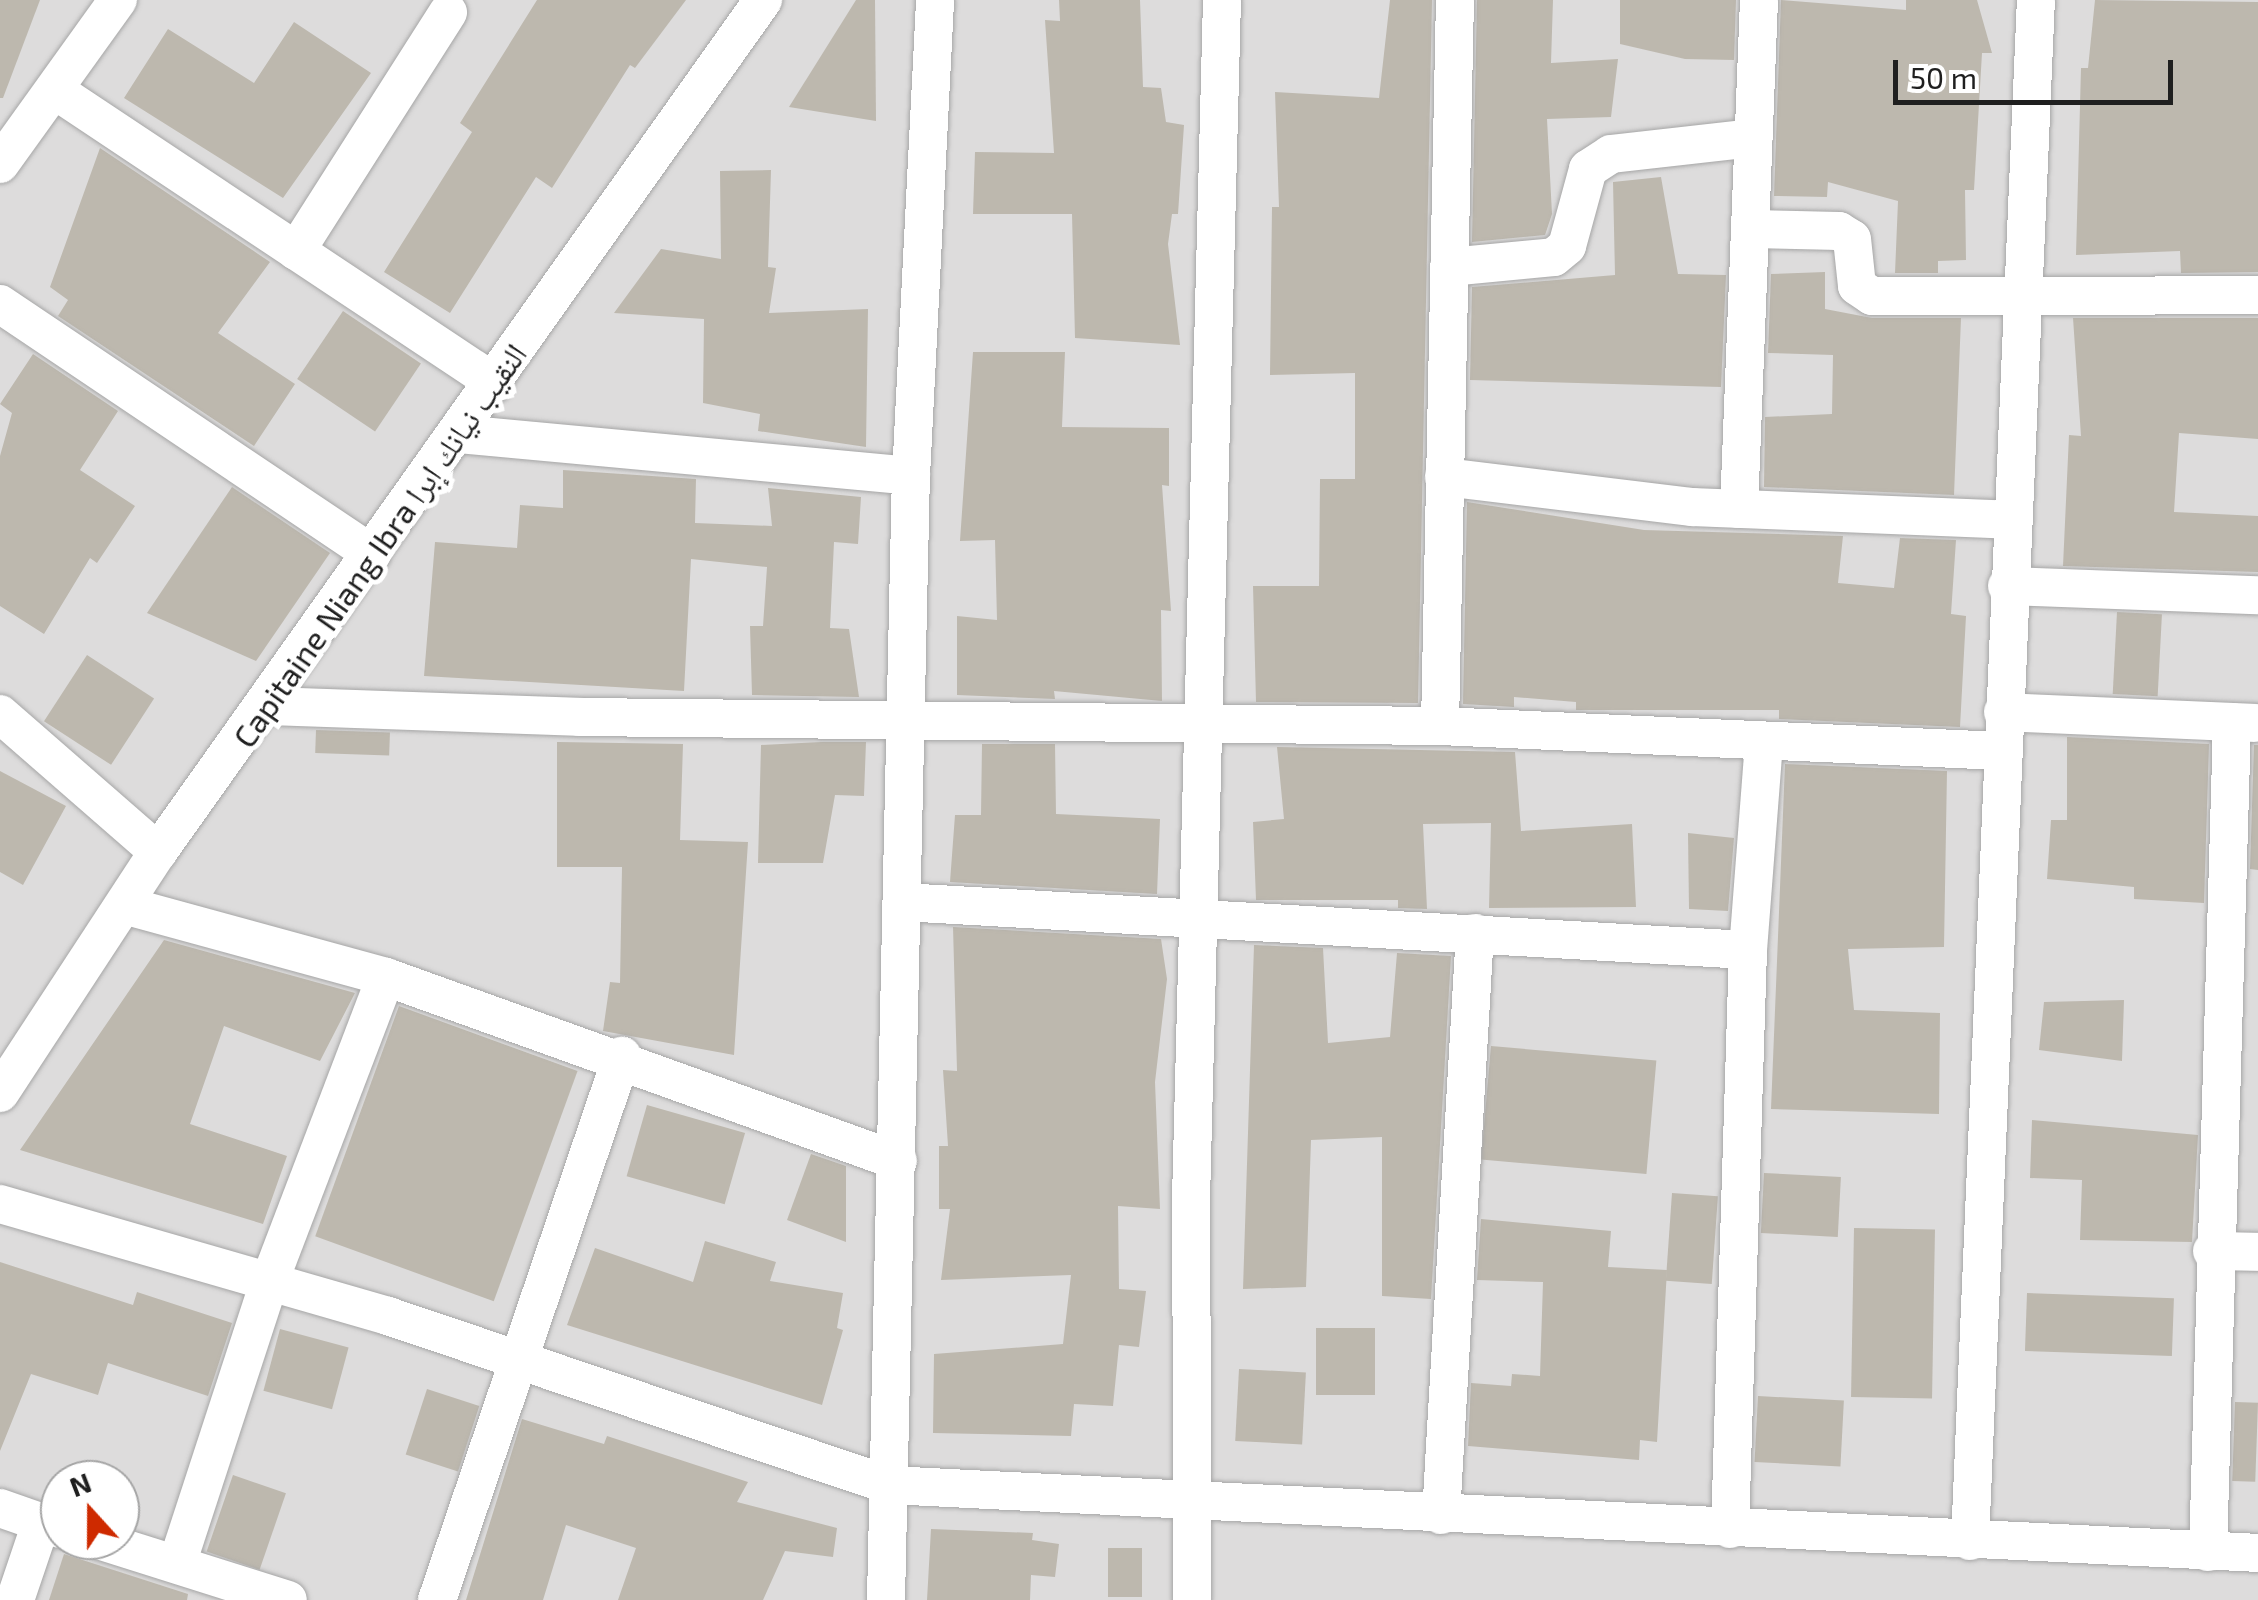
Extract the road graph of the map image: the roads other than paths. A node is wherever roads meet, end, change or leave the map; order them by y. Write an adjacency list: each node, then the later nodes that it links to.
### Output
1 (118, 0): 9 (street)
2 (763, 0): 18 (street, Capitaine Niang Ibra النقيب نيانك إبرا)
3 (934, 0): 20 (street)
4 (1222, 0): 32 (street)
5 (1455, 0): 14 (street)
6 (1758, 0): 10 (street)
7 (2036, 0): 16 (street)
8 (448, 12): 13 (street)
9 (56, 91): 11 (street); 13 (street)
10 (1753, 138): 12 (street); 14 (street)
11 (0, 164)
12 (1754, 229): 16 (street); 22 (street)
13 (296, 251): 18 (street)
14 (1448, 266): 21 (street)
15 (2258, 295): 16 (street)
16 (2018, 296): 23 (street)
17 (0, 304): 24 (street)
18 (494, 384): 19 (street, Capitaine Niang Ibra النقيب نيانك إبرا)
19 (459, 434): 20 (street); 24 (street, Capitaine Niang Ibra النقيب نيانك إبرا)
20 (911, 476): 30 (street)
21 (1444, 478): 22 (street); 33 (street)
22 (1739, 509): 23 (street)
23 (2010, 520): 25 (street)
24 (372, 554): 27 (street, Capitaine Niang Ibra النقيب نيانك إبرا)
25 (2008, 586): 26 (street); 28 (street)
26 (2258, 595)
27 (267, 706): 30 (street); 36 (street, Capitaine Niang Ibra النقيب نيانك إبرا)
28 (2003, 712): 31 (street); 35 (street)
29 (0, 714): 36 (street)
30 (905, 721): 32 (street); 38 (street)
31 (2245, 722): 37 (street)
32 (1209, 726): 33 (street); 40 (street)
33 (1440, 726): 34 (street)
34 (1764, 742): 35 (street); 42 (street)
35 (2002, 751): 58 (street)
36 (158, 852): 39 (street, Capitaine Niang Ibra النقيب نيانك إبرا)
37 (2242, 900): 48 (street)
38 (902, 902): 40 (street); 46 (street)
39 (127, 906): 43 (street); 45 (street, Capitaine Niang Ibra النقيب نيانك إبرا)
40 (1203, 922): 41 (street); 53 (street)
41 (1475, 933): 42 (street); 55 (street)
42 (1748, 950): 57 (street)
43 (386, 977): 44 (street); 50 (street)
44 (622, 1056): 46 (street); 51 (street)
45 (0, 1093)
46 (898, 1161): 52 (street)
47 (0, 1204): 50 (street)
48 (2212, 1250): 49 (street); 60 (street)
49 (2258, 1252)
50 (270, 1280): 51 (street); 63 (street)
51 (521, 1359): 52 (street); 66 (street)
52 (889, 1485): 53 (street); 67 (street)
53 (1192, 1500): 55 (street); 68 (street)
54 (0, 1508): 56 (street)
55 (1441, 1515): 57 (street)
56 (40, 1522)
57 (1730, 1529): 58 (street)
58 (1970, 1541): 60 (street)
59 (40, 1547): 64 (street)
60 (2208, 1552): 62 (street)
61 (140, 1553): 63 (street)
62 (2258, 1554)
63 (176, 1564): 65 (street)
64 (15, 1600)
65 (288, 1600)
66 (438, 1600)
67 (886, 1600)
68 (1192, 1600)

